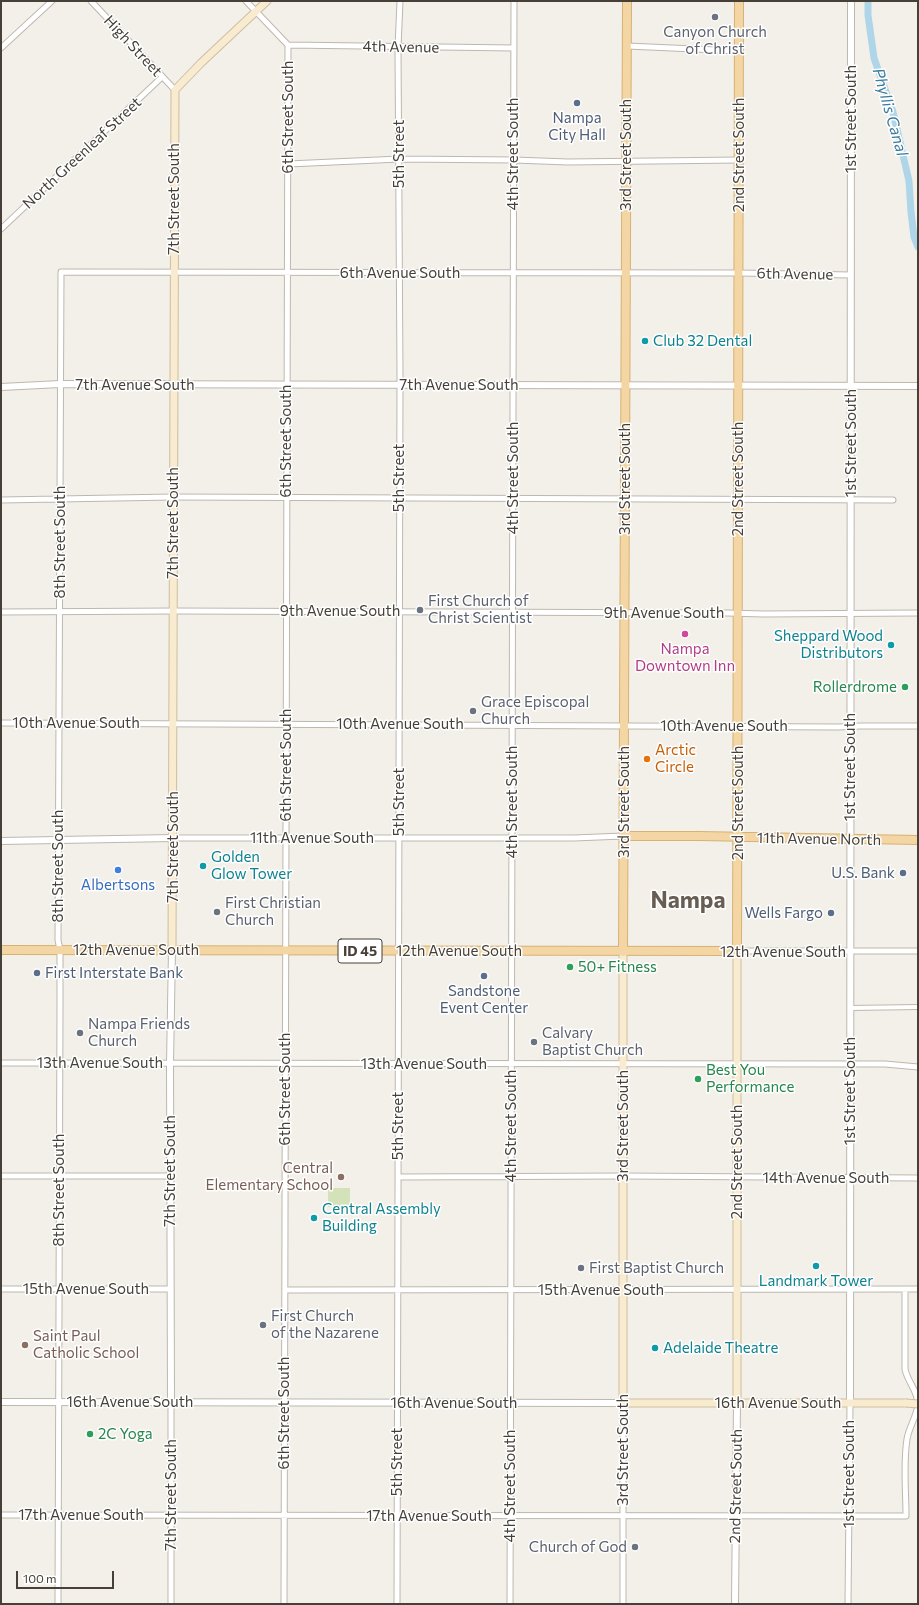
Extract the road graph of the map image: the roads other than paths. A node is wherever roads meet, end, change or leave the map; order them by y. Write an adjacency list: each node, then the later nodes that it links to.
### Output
1 (52, 1): 13 (street)
2 (91, 1): 17 (street, High Street)
3 (246, 1): 10 (street)
4 (267, 1): 10 (main road)
5 (400, 1): 14 (street, 5th Street)
6 (514, 1): 15 (street, 4th Street South)
7 (627, 1): 12 (main road, 3rd Street South)
8 (739, 1): 16 (main road, 2nd Street South)
9 (851, 1): 32 (street, 1st Street South)
10 (256, 11): 11 (street); 18 (main road)
11 (288, 45): 14 (street, 4th Avenue); 23 (street, 6th Street South)
12 (626, 46): 16 (street); 22 (main road, 3rd Street South)
13 (1, 48)
14 (398, 48): 15 (street, 4th Avenue); 19 (street, 5th Street)
15 (514, 48): 20 (street, 4th Street South)
16 (739, 51): 21 (main road, 2nd Street South)
17 (162, 77): 18 (street, High Street); 24 (street, North Greenleaf Street)
18 (175, 90): 26 (main road, 7th Street South)
19 (400, 159): 20 (street); 23 (street); 28 (street, 5th Street)
20 (514, 160): 22 (street); 29 (street, 4th Street South)
21 (739, 160): 22 (street); 31 (main road, 2nd Street South)
22 (626, 161): 30 (main road, 3rd Street South)
23 (288, 164): 27 (street, 6th Street South)
24 (1, 230)
25 (61, 272): 26 (street, 6th Avenue South); 33 (street, 8th Street South)
26 (175, 272): 27 (street, 6th Avenue South); 34 (main road, 7th Street South)
27 (288, 272): 28 (street, 6th Avenue South); 35 (street, 6th Street South)
28 (400, 273): 29 (street, 6th Avenue South); 36 (street, 5th Street)
29 (513, 273): 30 (street, 6th Avenue South); 37 (street, 4th Street South)
30 (626, 273): 31 (street, 6th Avenue South); 39 (main road, 3rd Street South)
31 (739, 273): 32 (street, 6th Avenue); 40 (main road, 2nd Street South)
32 (851, 275): 38 (street, 1st Street South)
33 (60, 384): 34 (street, 7th Avenue South); 42 (street, 7th Avenue South); 51 (street, 8th Street South)
34 (174, 385): 35 (street, 7th Avenue South); 43 (main road, 7th Street South)
35 (287, 385): 36 (street, 7th Avenue South); 44 (street, 6th Street South)
36 (400, 385): 37 (street, 7th Avenue South); 45 (street, 5th Street)
37 (513, 385): 39 (street, 7th Avenue South); 46 (street, 4th Street South)
38 (851, 385): 40 (street, 7th Avenue South); 41 (street, 7th Avenue South); 49 (street, 1st Street South)
39 (625, 386): 40 (street, 7th Avenue South); 47 (main road, 3rd Street South)
40 (738, 386): 48 (main road, 2nd Street South)
41 (918, 386)
42 (1, 387)
43 (173, 498): 44 (street); 51 (street); 53 (main road, 7th Street South)
44 (286, 498): 45 (street); 54 (street, 6th Street South)
45 (399, 498): 46 (street); 55 (street, 5th Street)
46 (512, 499): 47 (street); 58 (street, 4th Street South)
47 (625, 499): 48 (street); 60 (main road, 3rd Street South)
48 (738, 499): 49 (street); 61 (main road, 2nd Street South)
49 (851, 499): 52 (street); 59 (street, 1st Street South)
50 (1, 500): 51 (street)
51 (60, 500): 57 (street, 8th Street South)
52 (893, 500)
53 (173, 611): 54 (street, 9th Avenue South); 57 (street, 9th Avenue South); 65 (main road, 7th Street South)
54 (286, 611): 55 (street, 9th Avenue South); 66 (street, 6th Street South)
55 (399, 611): 58 (street, 9th Avenue South); 67 (street, 5th Street)
56 (1, 612): 57 (street, 9th Avenue South)
57 (59, 612): 64 (street, 8th Street South)
58 (512, 612): 60 (street, 9th Avenue South); 68 (street, 4th Street South)
59 (851, 612): 61 (street, 9th Avenue South); 62 (street, 9th Avenue South); 71 (street, 1st Street South)
60 (625, 613): 61 (street, 9th Avenue South); 69 (main road, 3rd Street South)
61 (738, 613): 70 (main road, 2nd Street South)
62 (918, 613)
63 (1, 722): 64 (street, 10th Avenue South)
64 (59, 722): 65 (street, 10th Avenue South); 80 (street, 8th Street South)
65 (173, 723): 66 (street, 10th Avenue South); 75 (main road, 7th Street South)
66 (286, 724): 67 (street, 10th Avenue South); 76 (street, 6th Street South)
67 (399, 724): 68 (street, 10th Avenue South); 77 (street, 5th Street)
68 (512, 725): 69 (street, 10th Avenue South); 78 (street, 4th Street South)
69 (624, 726): 70 (street, 10th Avenue South); 73 (main road, 3rd Street South)
70 (738, 726): 71 (street, 10th Avenue South); 74 (main road, 2nd Street South)
71 (850, 726): 72 (street, 10th Avenue South); 79 (street, 1st Street South)
72 (918, 726)
73 (623, 836): 74 (main road, 11th Avenue North); 78 (street, 11th Avenue South); 90 (main road, 3rd Street South)
74 (737, 837): 79 (main road, 11th Avenue North); 91 (main road, 2nd Street South)
75 (173, 838): 76 (street, 11th Avenue South); 80 (street, 11th Avenue South); 85 (main road, 7th Street South)
76 (286, 838): 77 (street, 11th Avenue South); 86 (street, 6th Street South)
77 (399, 838): 78 (street, 11th Avenue South); 87 (street, 5th Street)
78 (512, 838): 88 (street, 4th Street South)
79 (850, 839): 81 (main road, 11th Avenue North); 92 (street, 1st Street South)
80 (58, 840): 82 (street, 11th Avenue South); 84 (street, 8th Street South)
81 (918, 840)
82 (1, 841)
83 (1, 950): 84 (main road, 12th Avenue South / ID 45)
84 (60, 950): 85 (main road, 12th Avenue South / ID 45); 96 (street, 8th Street South)
85 (172, 950): 86 (main road, 12th Avenue South / ID 45); 99 (street, 7th Street South)
86 (286, 950): 87 (main road, 12th Avenue South / ID 45); 97 (street, 6th Street South)
87 (399, 951): 88 (main road, 12th Avenue South / ID 45); 98 (street, 5th Street)
88 (512, 951): 90 (main road, 12th Avenue South / ID 45); 100 (street, 4th Street South)
89 (918, 951): 92 (street, 12th Avenue South)
90 (623, 952): 91 (main road, 12th Avenue South); 101 (main road, 3rd Street South)
91 (737, 952): 92 (street, 12th Avenue South); 102 (main road, 2nd Street South)
92 (850, 952): 94 (street, 1st Street South)
93 (918, 1007): 94 (street)
94 (850, 1008): 103 (street, 1st Street South)
95 (1, 1063): 96 (street, 13th Avenue South)
96 (59, 1063): 99 (street, 13th Avenue South); 106 (street, 8th Street South)
97 (285, 1063): 98 (street, 13th Avenue South); 99 (street, 13th Avenue South); 119 (street, 6th Street South)
98 (398, 1063): 100 (street, 13th Avenue South); 109 (street, 5th Street)
99 (170, 1064): 107 (street, 7th Street South)
100 (511, 1064): 101 (street, 13th Avenue South); 110 (street, 4th Street South)
101 (623, 1064): 102 (street, 13th Avenue South); 108 (main road, 3rd Street South)
102 (737, 1064): 103 (street, 13th Avenue South); 111 (main road, 2nd Street South)
103 (850, 1064): 104 (street, 13th Avenue South); 112 (street, 1st Street South)
104 (918, 1067)
105 (1, 1176): 106 (street)
106 (59, 1176): 107 (street); 115 (street, 8th Street South)
107 (170, 1176): 116 (street, 7th Street South)
108 (623, 1176): 110 (street, 14th Avenue South); 111 (street, 14th Avenue South); 120 (main road, 3rd Street South)
109 (398, 1177): 110 (street, 14th Avenue South); 117 (street, 5th Street)
110 (511, 1177): 118 (street, 4th Street South)
111 (737, 1177): 112 (street, 14th Avenue South); 121 (main road, 2nd Street South)
112 (850, 1178): 113 (street, 14th Avenue South); 122 (street, 1st Street South)
113 (918, 1178)
114 (1, 1289): 115 (street, 15th Avenue South)
115 (59, 1289): 116 (street, 15th Avenue South); 126 (street, 8th Street South)
116 (170, 1289): 127 (street, 7th Street South)
117 (398, 1289): 118 (street, 15th Avenue South); 119 (street, 15th Avenue South); 129 (street, 5th Street)
118 (511, 1289): 120 (street, 15th Avenue South); 130 (street, 4th Street South)
119 (285, 1290): 128 (street, 6th Street South)
120 (623, 1290): 121 (street, 15th Avenue South); 131 (main road, 3rd Street South)
121 (737, 1290): 122 (street, 15th Avenue South); 132 (main road, 2nd Street South)
122 (850, 1290): 123 (street, 15th Avenue South); 133 (street, 1st Street South)
123 (905, 1290): 124 (street, 15th Avenue South); 142 (street, 17th Avenue South)
124 (918, 1290)
125 (1, 1402): 126 (street, 16th Avenue South)
126 (59, 1402): 127 (street, 16th Avenue South); 136 (street, 8th Street South)
127 (171, 1402): 128 (street, 16th Avenue South); 137 (street, 7th Street South)
128 (284, 1403): 129 (street, 16th Avenue South); 138 (street, 6th Street South)
129 (397, 1403): 130 (street, 16th Avenue South); 139 (street, 5th Street)
130 (510, 1403): 131 (street, 16th Avenue South); 140 (street, 4th Street South)
131 (623, 1403): 132 (main road, 16th Avenue South); 141 (street, 3rd Street South)
132 (737, 1403): 133 (main road, 16th Avenue South); 143 (street, 2nd Street South)
133 (850, 1403): 134 (main road, 16th Avenue South, bridge); 142 (street, 1st Street South)
134 (918, 1404)
135 (1, 1515): 136 (street, 17th Avenue South)
136 (58, 1515): 137 (street, 17th Avenue South); 144 (street, 8th Street South)
137 (171, 1515): 138 (street, 17th Avenue South); 145 (street, 7th Street South)
138 (284, 1516): 139 (street, 17th Avenue South); 146 (street, 6th Street South)
139 (397, 1516): 140 (street, 17th Avenue South); 147 (street, 5th Street)
140 (510, 1516): 141 (street, 17th Avenue South); 148 (street, 4th Street South)
141 (623, 1516): 143 (street, 17th Avenue South); 149 (street, 3rd Street South)
142 (849, 1516): 143 (street, 17th Avenue South); 151 (street, 1st Street South)
143 (736, 1517): 150 (street, 2nd Street South)
144 (58, 1604)
145 (171, 1604)
146 (284, 1604)
147 (397, 1604)
148 (510, 1604)
149 (623, 1604)
150 (735, 1604)
151 (848, 1604)

